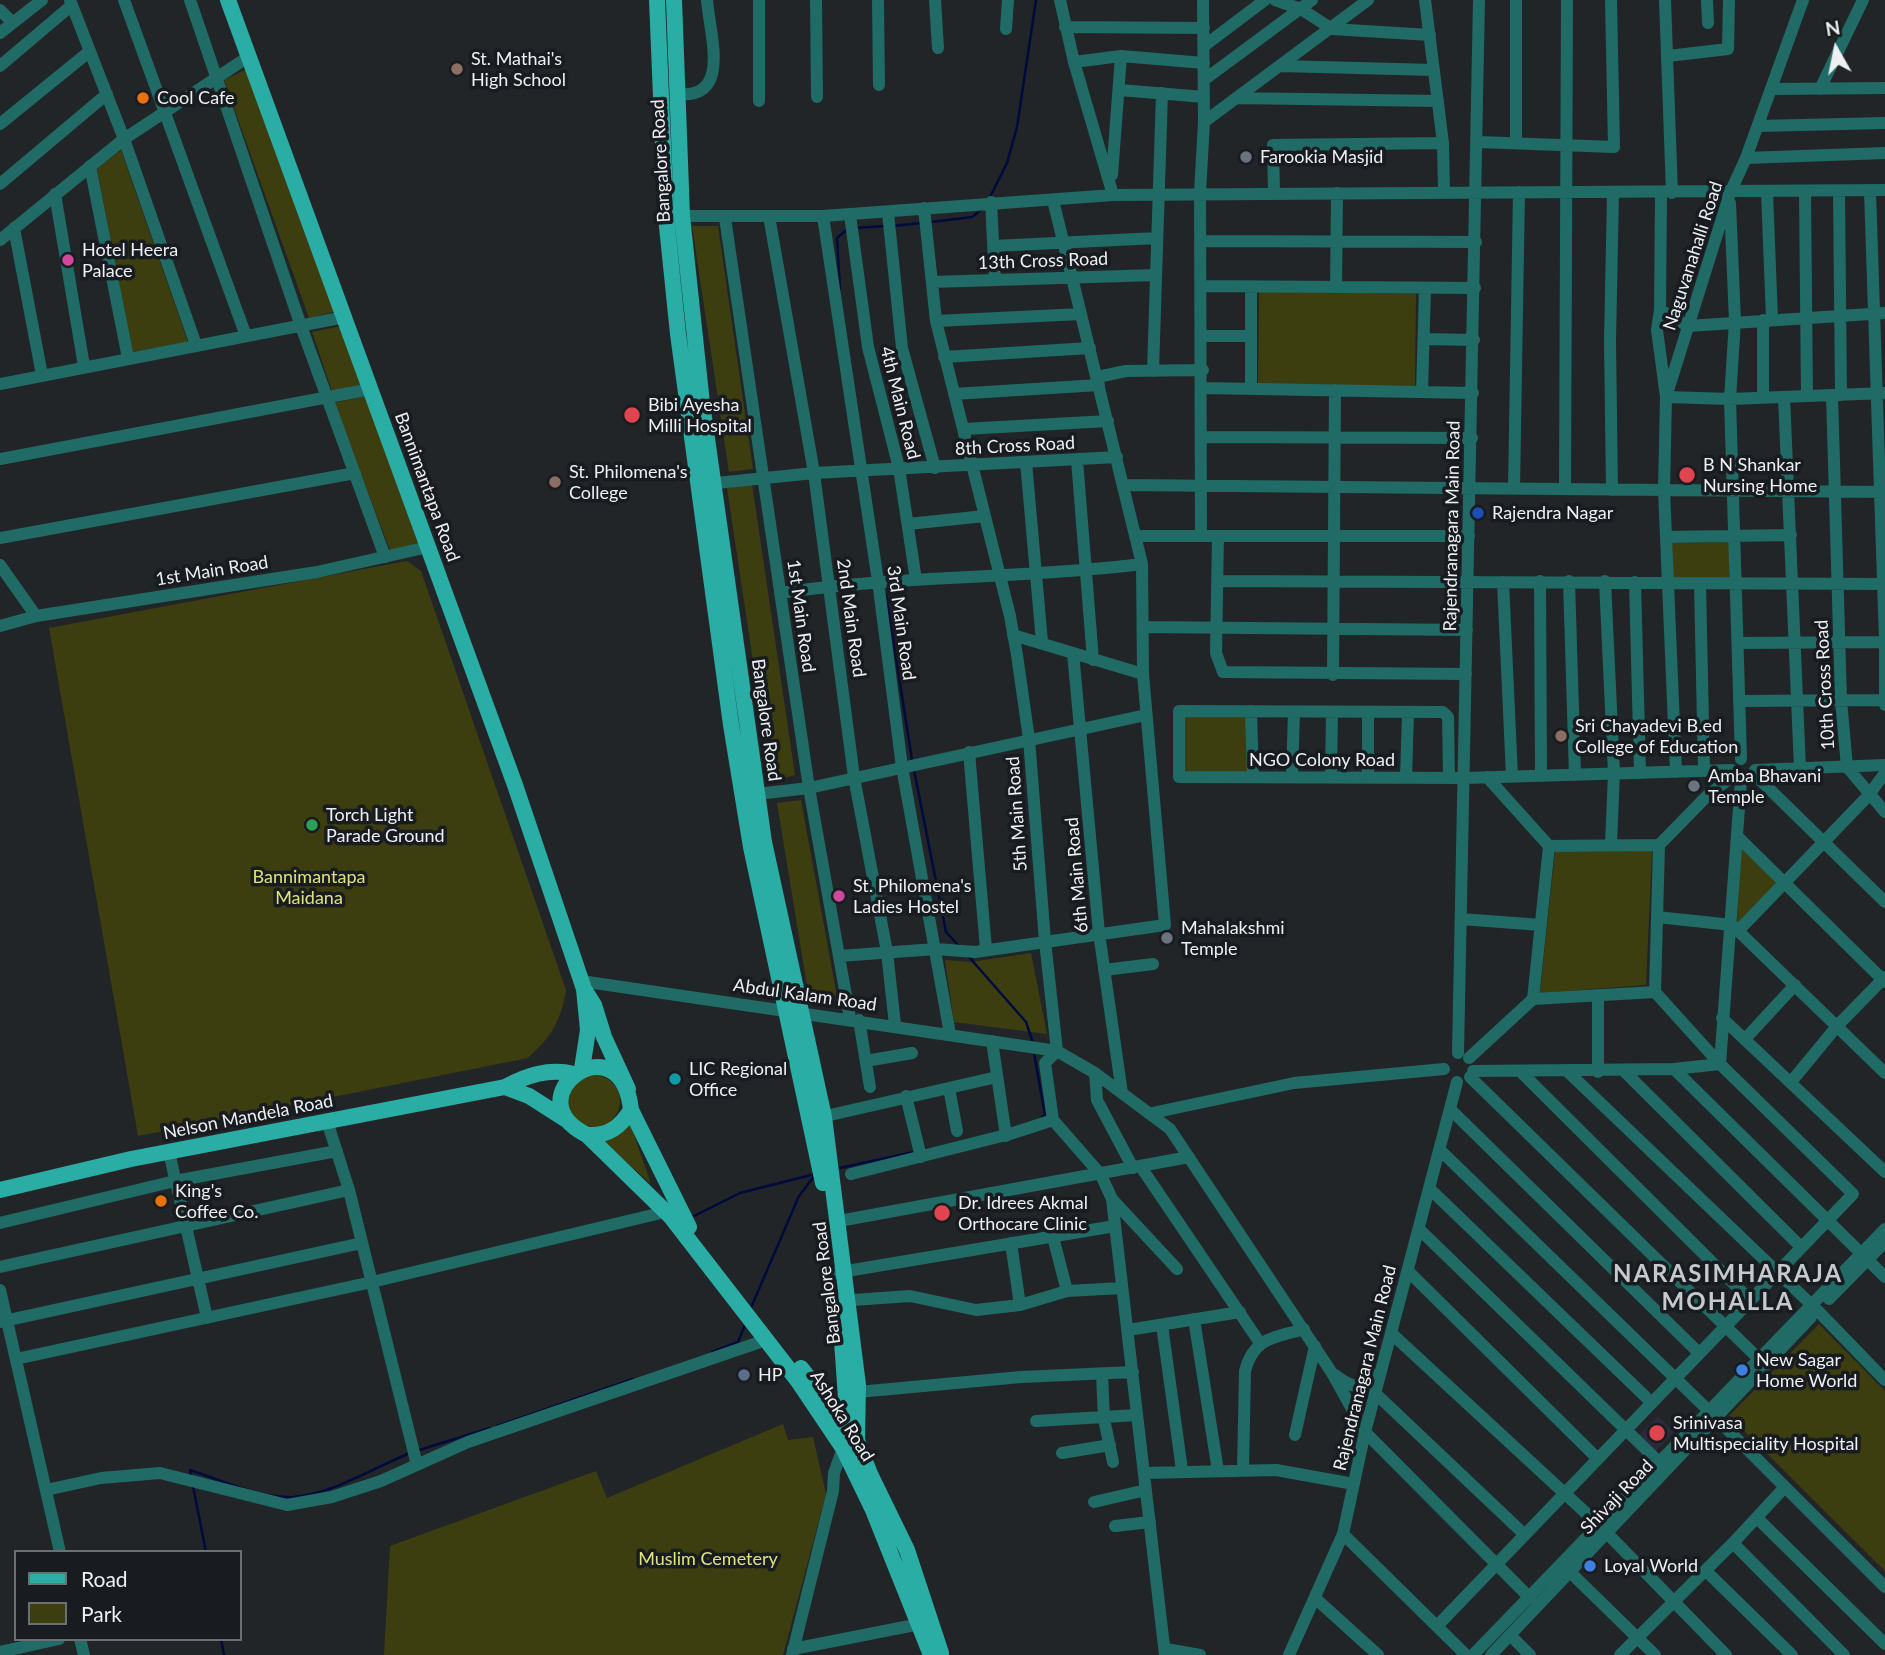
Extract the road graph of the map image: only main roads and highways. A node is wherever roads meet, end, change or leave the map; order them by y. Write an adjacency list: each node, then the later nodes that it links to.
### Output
1 (228, 0): 6 (main road, Bannimantapa Road)
2 (657, 0): 4 (main road, Bangalore Road)
3 (674, 0): 4 (main road, Bangalore Road)
4 (674, 216): 5 (main road, Bangalore Road)
5 (706, 484): 7 (main road, Bangalore Road); 7 (main road, Bangalore Road)
6 (583, 985): 8 (main road); 12 (main road)
7 (792, 1011): 16 (main road, Bangalore Road)
8 (587, 1042): 9 (main road); 10 (main road)
9 (551, 1071): 10 (main road, Nelson Mandela Road); 11 (main road, Nelson Mandela Road)
10 (578, 1072): 12 (main road); 14 (main road)
11 (505, 1087): 14 (main road); 17 (main road, Nelson Mandela Road)
12 (628, 1089): 13 (main road)
13 (631, 1110): 15 (main road); 18 (main road)
14 (565, 1119): 15 (main road)
15 (587, 1135): 18 (main road)
16 (829, 1187): 19 (main road, Bangalore Road); 19 (main road, Bangalore Road)
17 (0, 1190)
18 (678, 1221): 21 (main road, Ashoka Road)
19 (839, 1272): 20 (main road, Bangalore Road)
20 (844, 1300): 22 (main road, Bangalore Road); 22 (main road, Bangalore Road)
21 (750, 1311): 22 (main road, Bangalore Road); 22 (main road, Ashoka Road)
22 (849, 1438): 23 (main road, Ashoka Road); 24 (main road, Bangalore Road)
23 (931, 1655)
24 (942, 1655)

